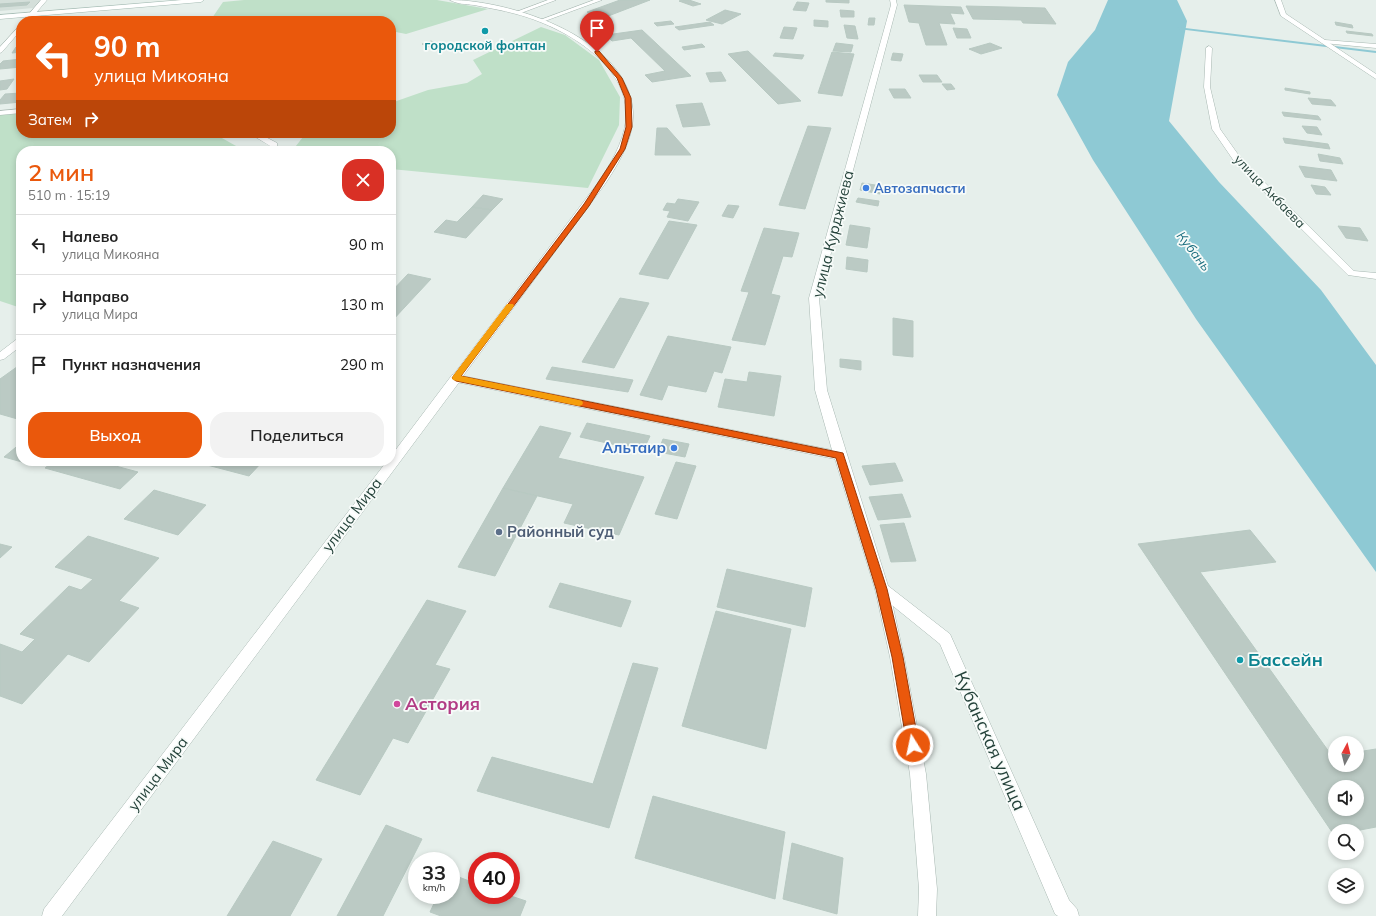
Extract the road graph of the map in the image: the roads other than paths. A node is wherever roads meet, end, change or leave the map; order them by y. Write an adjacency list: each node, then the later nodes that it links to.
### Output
1 (44, 0): 9 (street)
2 (200, 0): 9 (street)
3 (453, 0): 8 (street, улица Мира)
4 (553, 0): 8 (street)
5 (599, 0): 11 (street)
6 (893, 0): 26 (street, улица Курджиева)
7 (1278, 0): 13 (street)
8 (519, 12): 11 (street, улица Мира)
9 (32, 15): 10 (street)
10 (0, 17)
11 (543, 20): 25 (street, улица Мира)
12 (16, 32): 16 (street)
13 (1325, 42): 14 (street); 17 (street)
14 (1376, 46)
15 (1209, 48): 22 (street, улица Акбаева)
16 (0, 51)
17 (1376, 77)
18 (16, 111): 19 (street)
19 (0, 113)
20 (262, 138): 21 (street)
21 (274, 146)
22 (1376, 276)
23 (16, 345): 24 (street)
24 (0, 357)
25 (456, 378): 26 (street); 27 (street, улица Мира)
26 (840, 456): 29 (street, улица Курджиева)
27 (396, 458)
28 (390, 466): 30 (street, улица Мира)
29 (882, 589): 31 (street, улица Курджиева); 32 (street, Кубанская улица)
30 (51, 916)
31 (927, 916)
32 (1070, 916)

